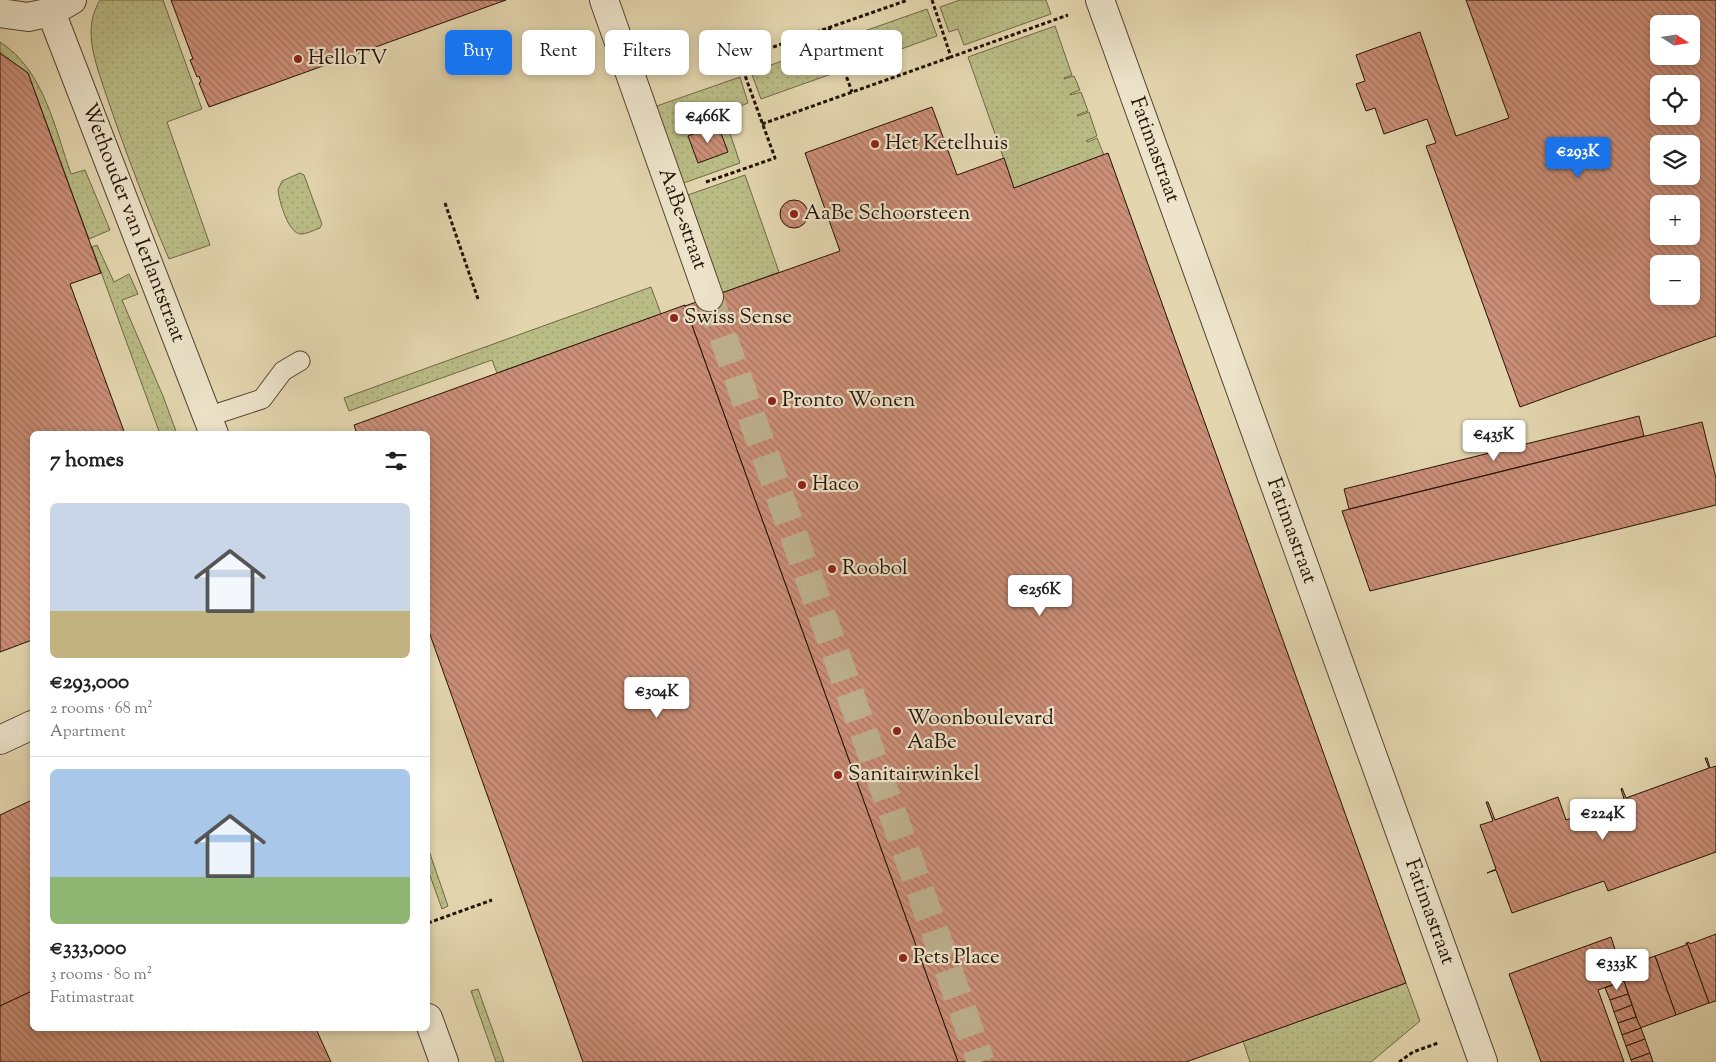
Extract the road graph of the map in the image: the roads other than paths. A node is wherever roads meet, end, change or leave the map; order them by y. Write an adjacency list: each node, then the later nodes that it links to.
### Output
1 (604, 0): 5 (street, AaBe-straat)
2 (1100, 2): 12 (street, Fatimastraat)
3 (62, 6): 4 (street); 7 (street, Wethouder van Ierlantstraat)
4 (0, 13)
5 (709, 297)
6 (300, 361): 7 (lane)
7 (211, 426)
8 (30, 726): 9 (street)
9 (0, 740)
10 (430, 1024): 11 (street)
11 (444, 1062)
12 (1483, 1062)

